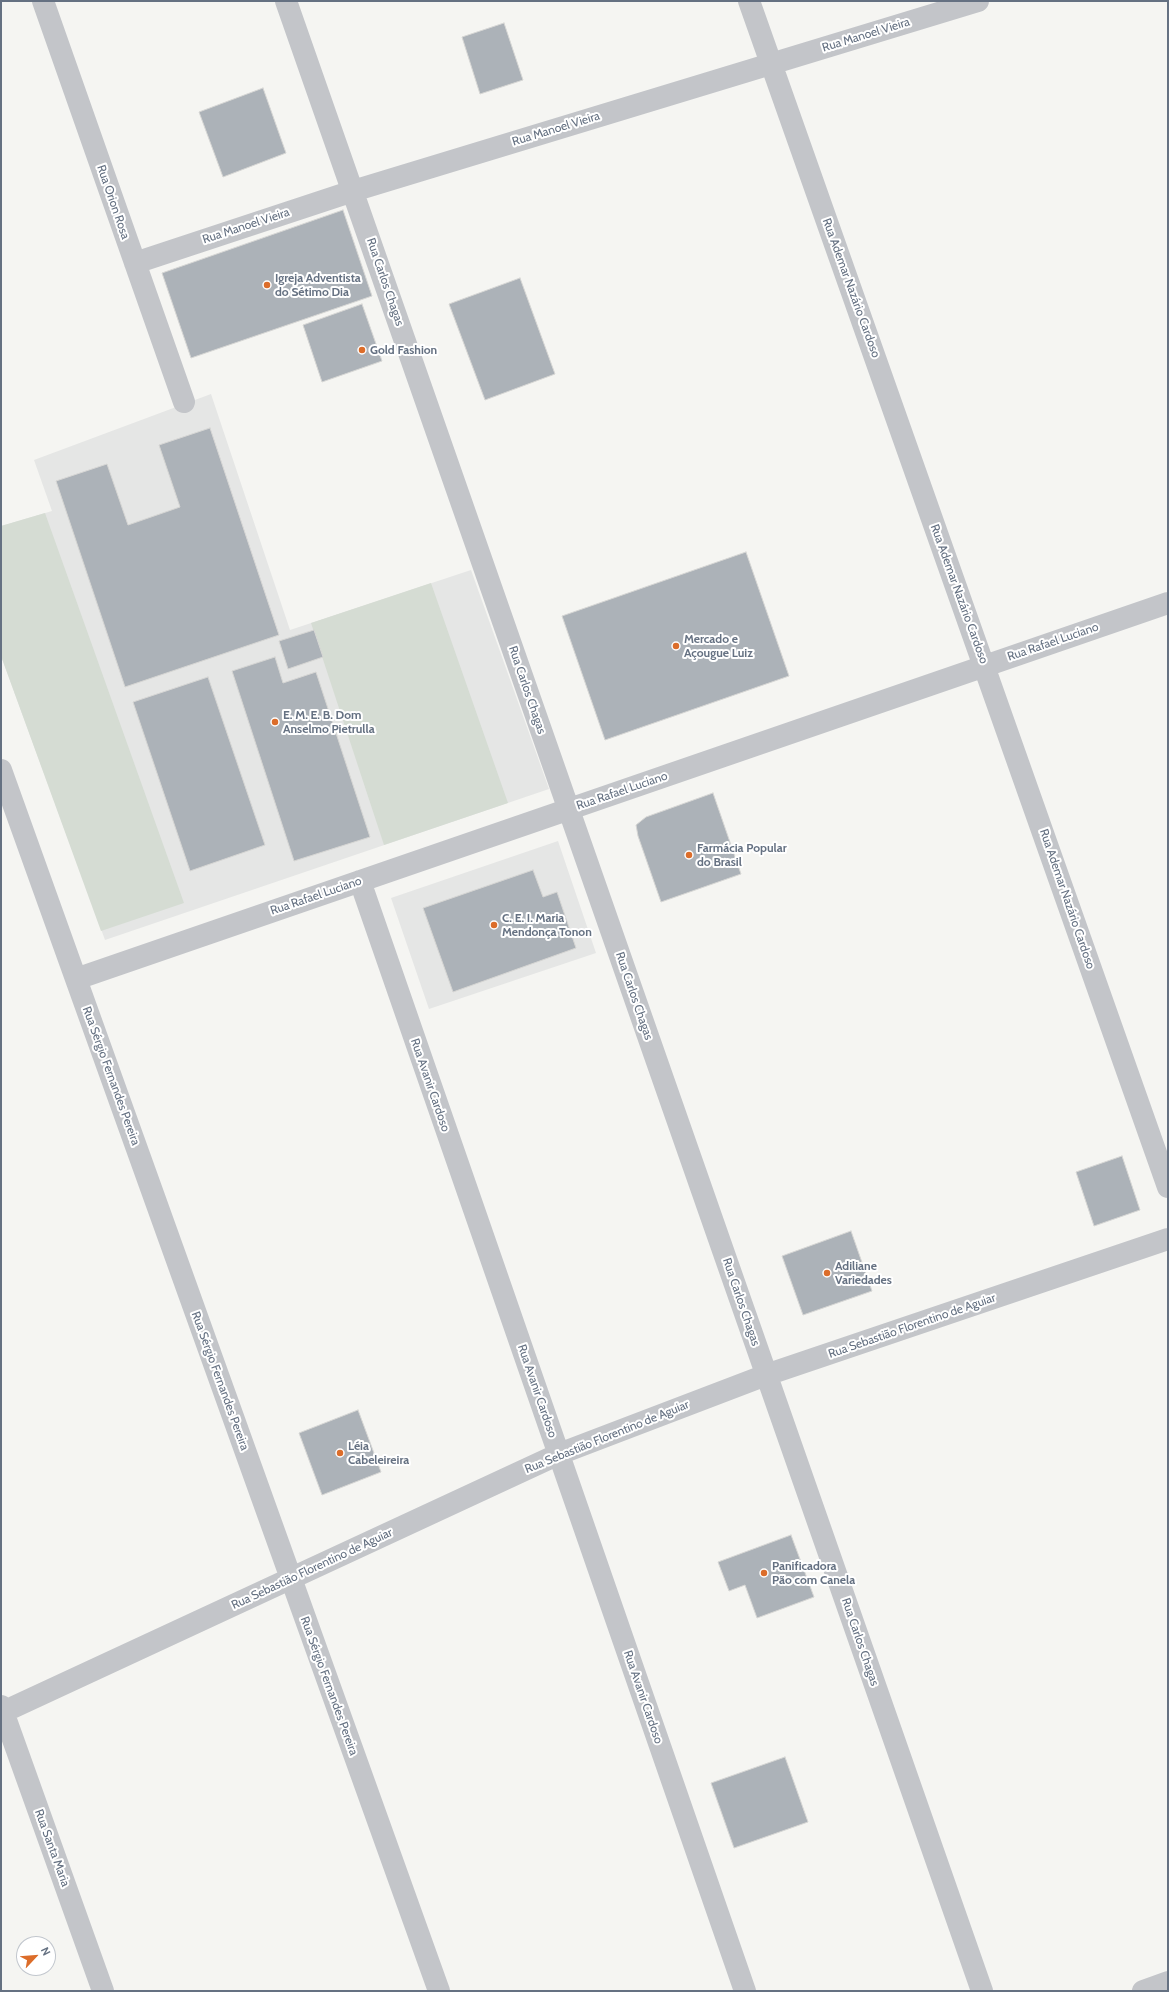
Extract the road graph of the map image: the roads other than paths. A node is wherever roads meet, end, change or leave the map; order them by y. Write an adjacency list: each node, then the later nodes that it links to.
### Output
1 (43, 1): 7 (street, Rua Orion Rosa)
2 (286, 1): 6 (street, Rua Carlos Chagas)
3 (749, 1): 5 (street, Rua Ademar Nazário Cardoso)
4 (978, 1): 5 (street, Rua Manoel Vieira)
5 (771, 64): 6 (street, Rua Manoel Vieira); 10 (street, Rua Ademar Nazário Cardoso)
6 (353, 191): 7 (street, Rua Manoel Vieira); 12 (street, Rua Carlos Chagas)
7 (135, 263): 8 (street, Rua Orion Rosa)
8 (184, 402)
9 (1168, 603): 10 (street, Rua Rafael Luciano)
10 (984, 666): 12 (street, Rua Rafael Luciano); 15 (street, Rua Ademar Nazário Cardoso)
11 (1, 770): 14 (street, Rua Sérgio Fernandes Pereira)
12 (569, 809): 13 (street, Rua Rafael Luciano); 17 (street, Rua Carlos Chagas)
13 (360, 881): 14 (street, Rua Rafael Luciano); 18 (street, Rua Avanir Cardoso)
14 (76, 979): 19 (street, Rua Sérgio Fernandes Pereira)
15 (1168, 1187)
16 (1168, 1239): 17 (street, Rua Sebastião Florentino de Aguiar)
17 (766, 1375): 18 (street, Rua Sebastião Florentino de Aguiar); 25 (street, Rua Carlos Chagas)
18 (558, 1454): 19 (street, Rua Sebastião Florentino de Aguiar); 24 (street, Rua Avanir Cardoso)
19 (291, 1578): 20 (street, Rua Sebastião Florentino de Aguiar); 23 (street, Rua Sérgio Fernandes Pereira)
20 (2, 1710): 22 (street, Rua Santa Maria)
21 (1168, 1982): 26 (street)
22 (103, 1991)
23 (439, 1991)
24 (745, 1991)
25 (982, 1991)
26 (1143, 1991)

